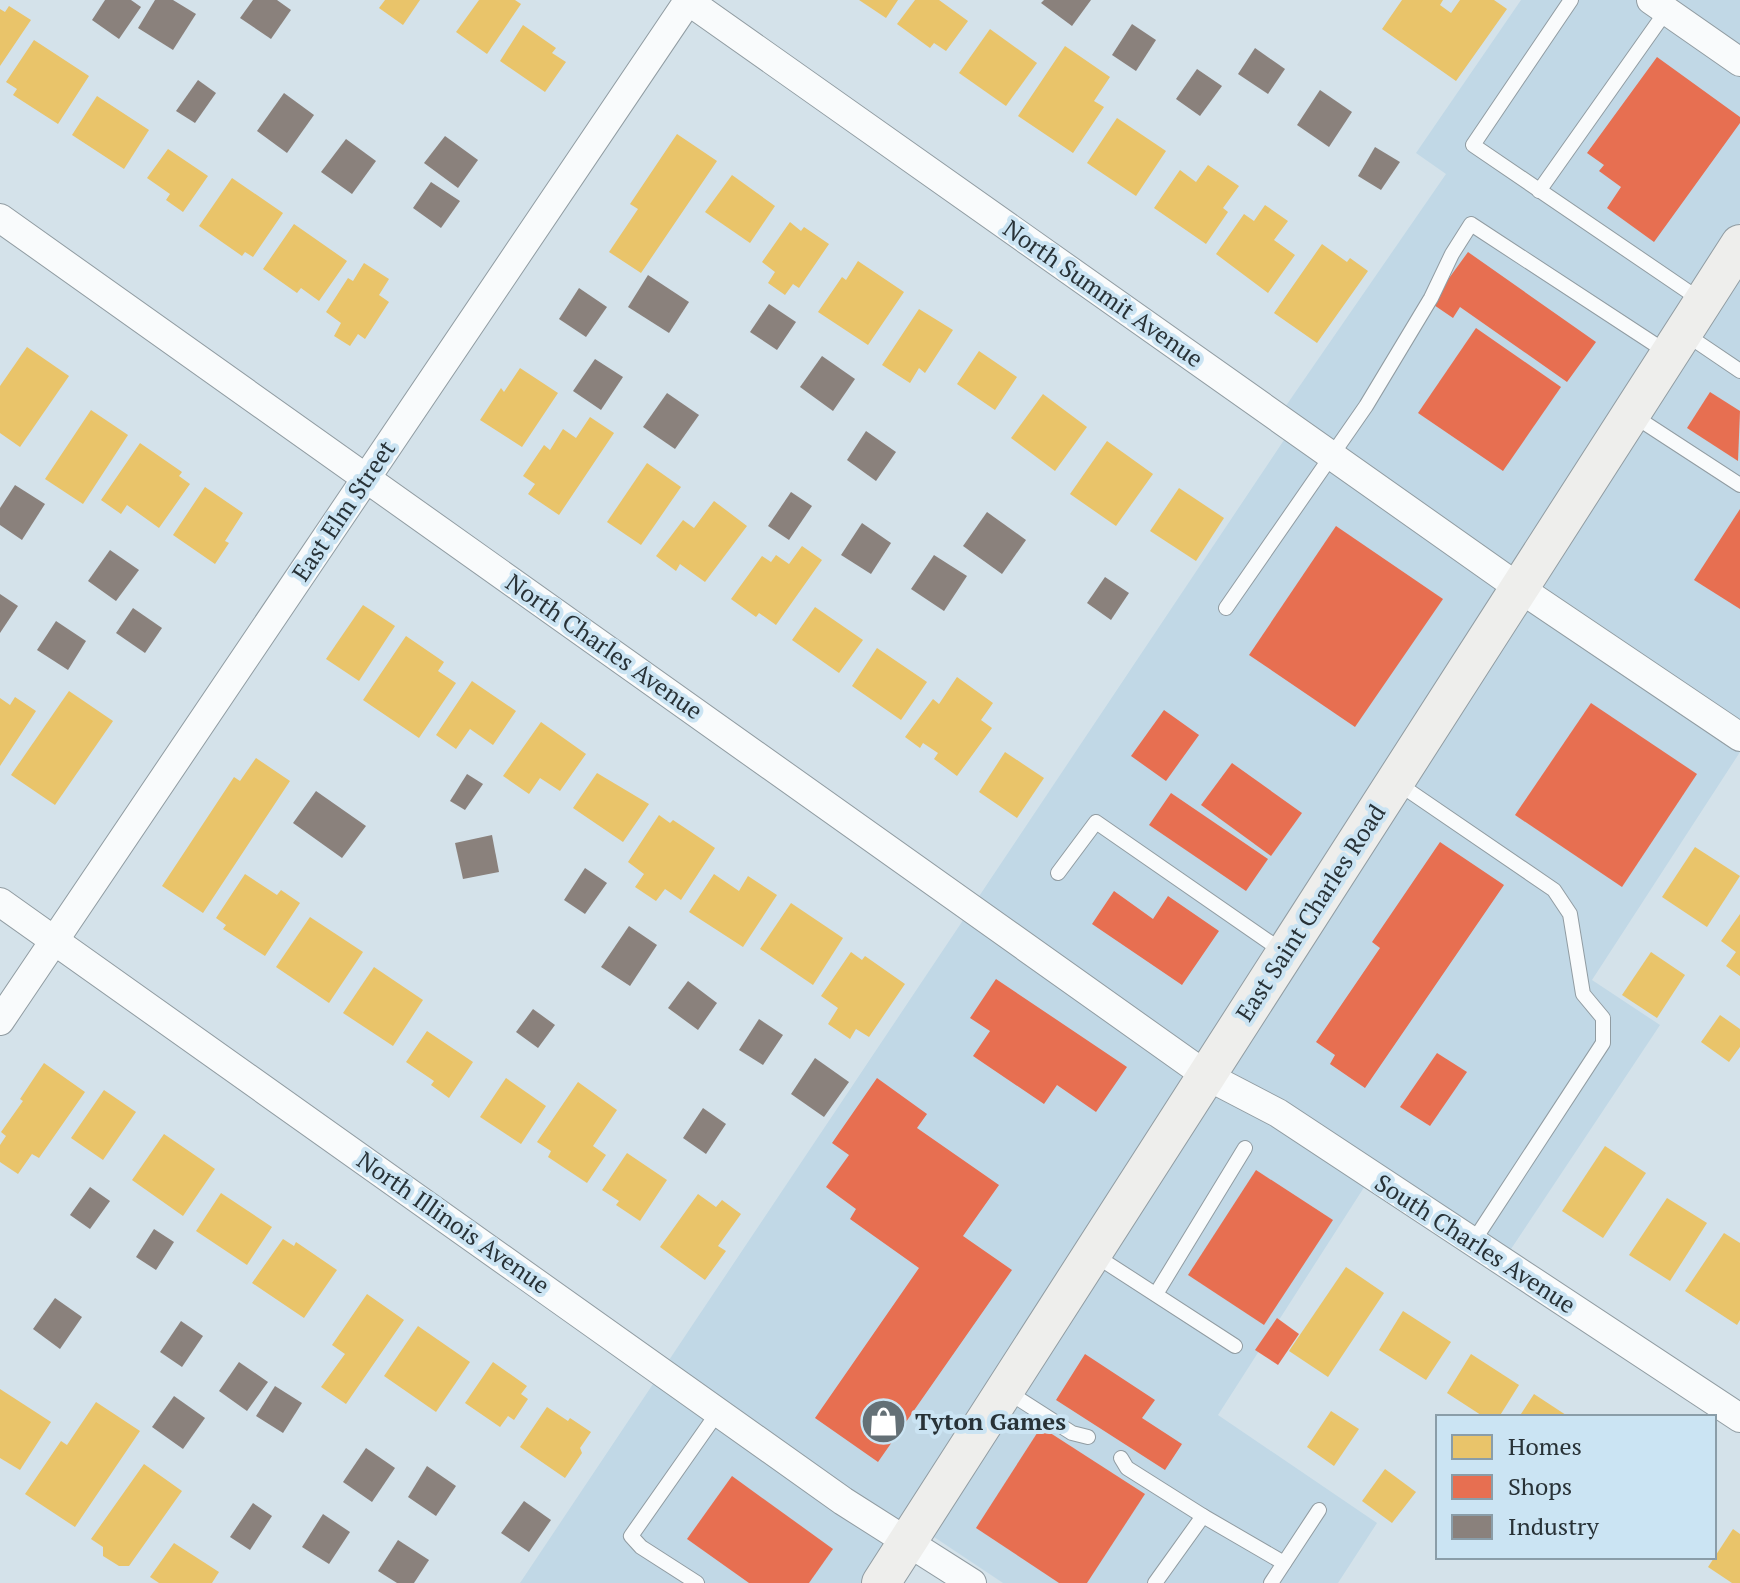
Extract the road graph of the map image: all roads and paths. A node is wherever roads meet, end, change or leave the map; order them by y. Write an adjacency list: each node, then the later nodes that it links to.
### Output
1 (687, 0): 11 (street, North Summit Avenue); 12 (street, East Elm Street)
2 (1571, 0): 5 (lane)
3 (1664, 4): 4 (street); 5 (lane)
4 (1740, 62)
5 (1539, 191): 8 (lane)
6 (0, 218): 12 (street, North Charles Avenue)
7 (1737, 256): 8 (main road, East Saint Charles Road)
8 (1685, 329): 9 (lane); 10 (main road, East Saint Charles Road); 11 (lane)
9 (1740, 371)
10 (1631, 414): 13 (lane); 14 (main road, East Saint Charles Road)
11 (1330, 455): 14 (street, North Summit Avenue); 15 (lane)
12 (366, 478): 20 (street, East Elm Street); 23 (street, North Charles Avenue)
13 (1740, 485)
14 (1519, 588): 16 (street, North Summit Avenue); 17 (main road, East Saint Charles Road)
15 (1226, 608)
16 (1740, 737)
17 (1395, 782): 21 (main road, East Saint Charles Road); 25 (lane)
18 (1058, 873): 21 (lane)
19 (0, 902): 20 (street, North Illinois Avenue)
20 (54, 941): 22 (street, East Elm Street); 30 (street, North Illinois Avenue)
21 (1285, 953): 23 (main road, East Saint Charles Road)
22 (0, 1021)
23 (1207, 1076): 25 (street, South Charles Avenue); 26 (main road, East Saint Charles Road)
24 (1245, 1148): 27 (lane)
25 (1473, 1242): 31 (street, South Charles Avenue)
26 (1093, 1254): 27 (lane); 29 (main road, East Saint Charles Road)
27 (1156, 1294): 28 (lane)
28 (1235, 1346)
29 (1005, 1390): 32 (lane); 36 (main road, East Saint Charles Road)
30 (718, 1412): 36 (street, North Illinois Avenue); 38 (lane)
31 (1740, 1418)
32 (1085, 1442)
33 (1120, 1464): 35 (lane)
34 (1319, 1510): 37 (lane)
35 (1203, 1516): 37 (lane); 41 (lane)
36 (909, 1541): 39 (main road, East Saint Charles Road); 40 (street, North Illinois Avenue)
37 (1284, 1563): 42 (lane)
38 (697, 1583)
39 (881, 1583)
40 (972, 1583)
41 (1155, 1583)
42 (1271, 1583)

